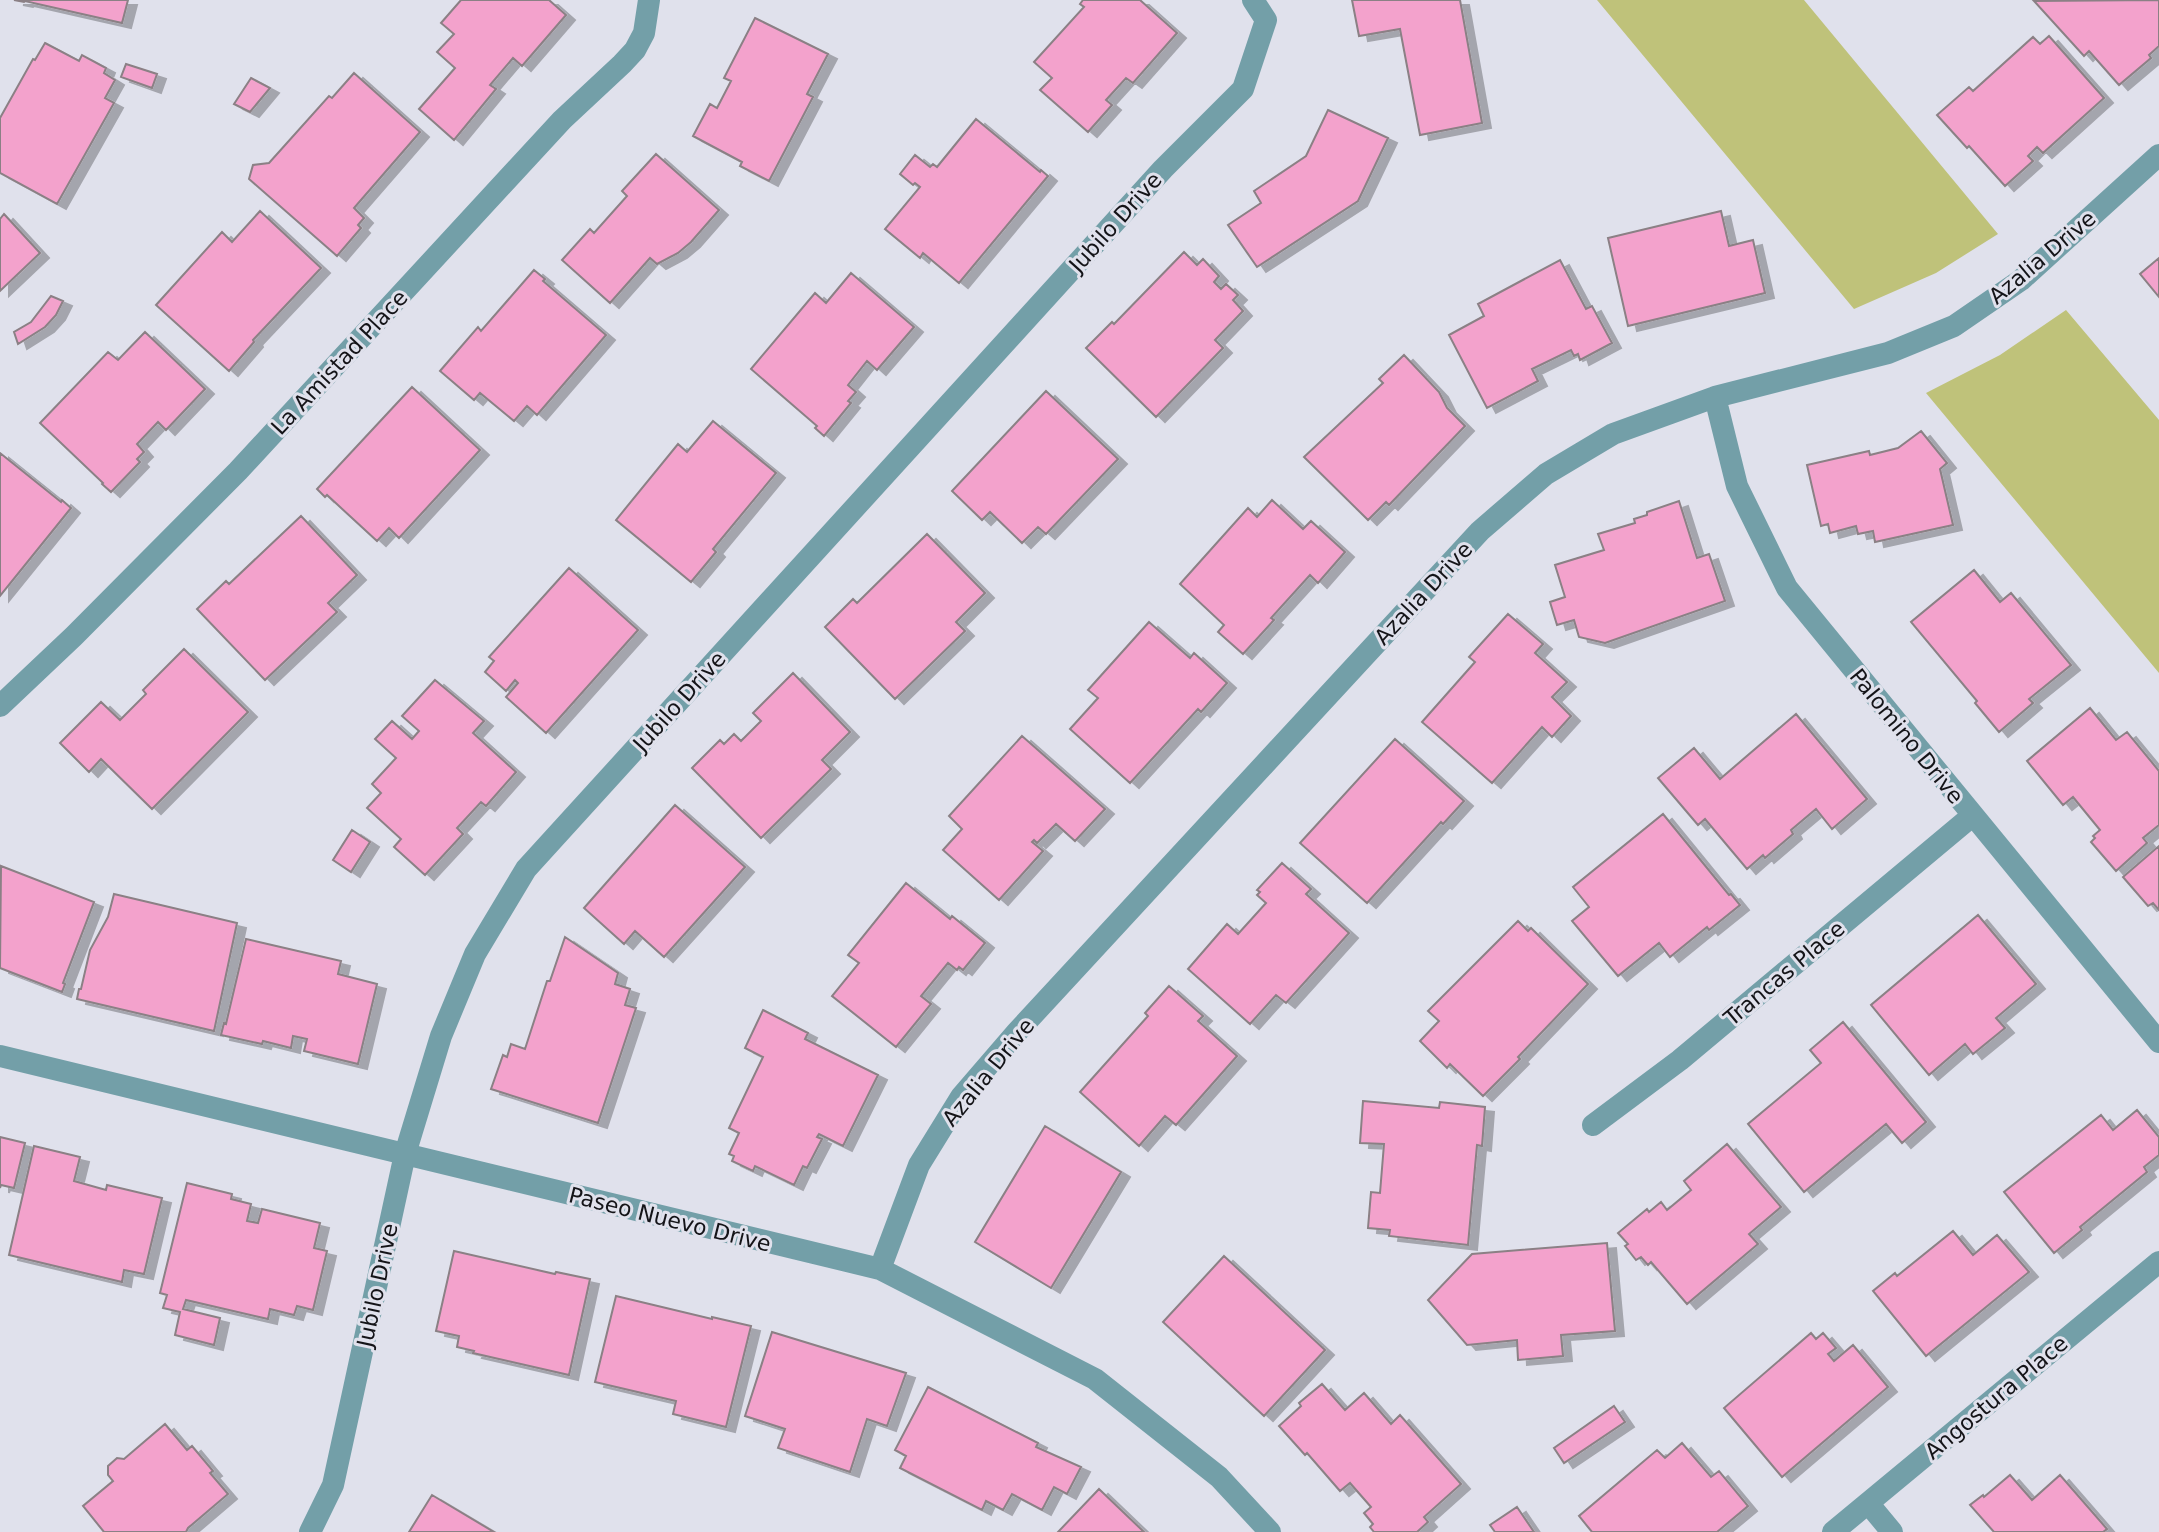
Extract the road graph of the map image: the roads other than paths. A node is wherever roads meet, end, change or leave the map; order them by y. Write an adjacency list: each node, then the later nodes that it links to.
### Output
1 (649, 0): 5 (street, La Amistad Place)
2 (1253, 0): 10 (street, Jubilo Drive)
3 (2159, 155): 4 (street, Azalia Drive)
4 (1715, 397): 6 (street, Palomino Drive); 12 (street, Azalia Drive)
5 (0, 706)
6 (1972, 816): 7 (street, Palomino Drive); 9 (street, Trancas Place)
7 (2159, 1042)
8 (0, 1056): 10 (street, Paseo Nuevo Drive)
9 (1593, 1125)
10 (405, 1154): 12 (street, Paseo Nuevo Drive); 14 (street, Jubilo Drive)
11 (2159, 1262): 13 (street, Angostura Place)
12 (880, 1269): 15 (street, Paseo Nuevo Drive)
13 (1868, 1503): 16 (street, Angostura Place); 17 (street)
14 (310, 1532)
15 (1270, 1532)
16 (1833, 1532)
17 (1892, 1532)

